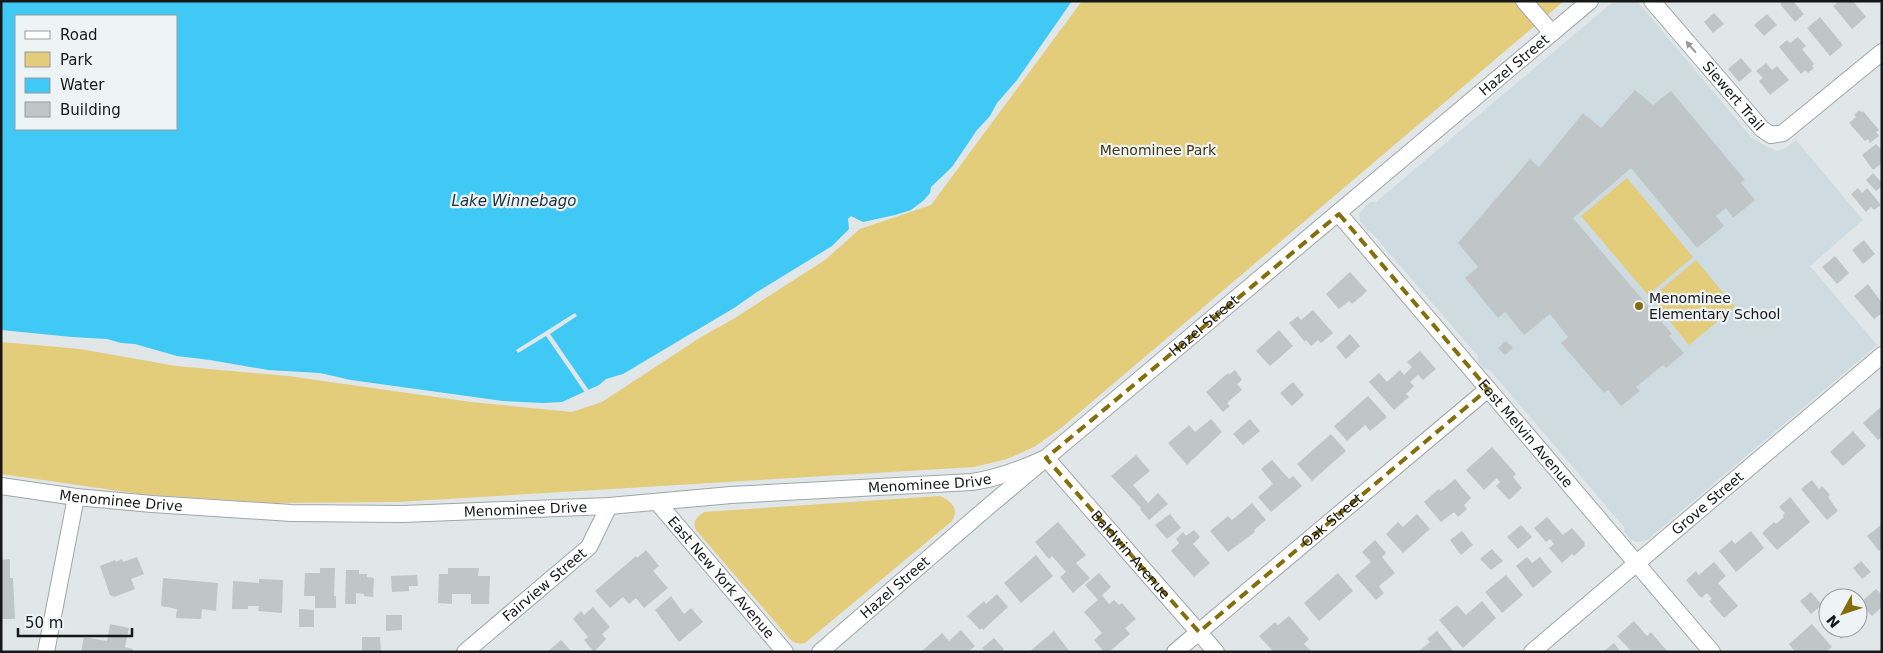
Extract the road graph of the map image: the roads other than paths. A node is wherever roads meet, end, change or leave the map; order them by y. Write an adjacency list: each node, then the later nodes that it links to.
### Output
1 (1524, 1): 4 (street)
2 (1590, 1): 4 (street, Hazel Street)
3 (1652, 1): 5 (street, Siewert Trail, one-way to 3)
4 (1552, 33): 6 (street, Hazel Street)
5 (1882, 52)
6 (1339, 214): 8 (street, East Melvin Avenue); 9 (street, Hazel Street)
7 (1882, 355): 14 (street, Grove Street)
8 (1488, 389): 14 (street, East Melvin Avenue); 15 (street, Oak Street)
9 (1046, 458): 12 (street, Menominee Drive); 15 (street, Baldwin Avenue); 19 (street, Hazel Street)
10 (1, 486): 11 (street, Menominee Drive)
11 (76, 497): 13 (street, Menominee Drive); 16 (street)
12 (657, 502): 13 (street, Menominee Drive); 18 (street, East New York Avenue)
13 (608, 506): 17 (street, Fairview Street)
14 (1637, 563): 22 (street, Grove Street); 23 (street, East Melvin Avenue)
15 (1199, 632): 20 (street, Oak Street); 21 (street, Baldwin Avenue)
16 (46, 652)
17 (465, 652)
18 (785, 652)
19 (820, 652)
20 (1175, 652)
21 (1216, 652)
22 (1532, 652)
23 (1712, 652)

